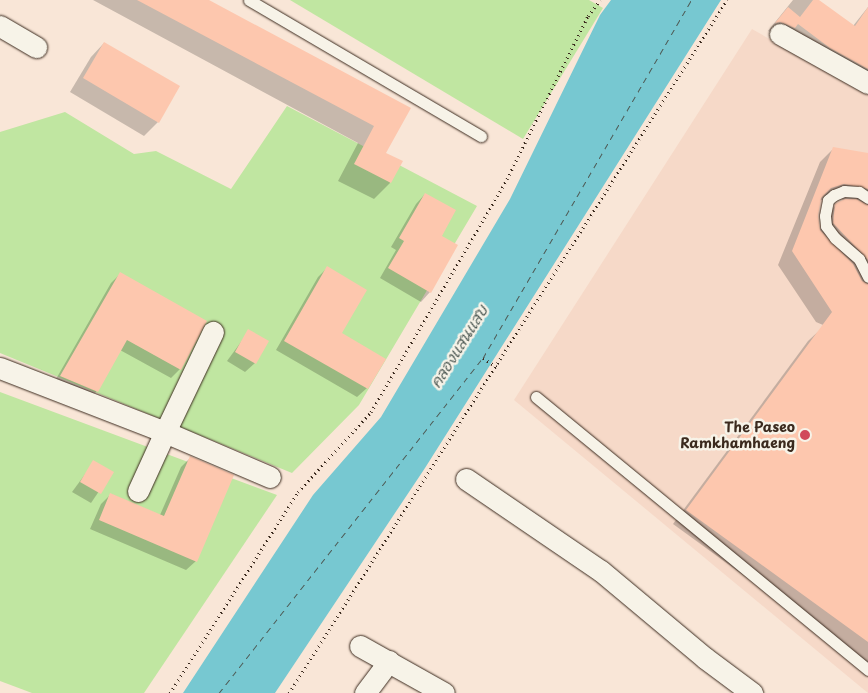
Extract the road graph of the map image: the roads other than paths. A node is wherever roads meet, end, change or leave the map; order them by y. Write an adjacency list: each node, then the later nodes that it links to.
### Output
1 (250, 0): 6 (lane)
2 (0, 26): 4 (street)
3 (780, 34): 5 (street)
4 (36, 47)
5 (868, 83)
6 (481, 136)
7 (868, 198): 8 (lane)
8 (868, 277)
9 (213, 332): 12 (street)
10 (0, 368): 12 (street)
11 (536, 396): 18 (lane)
12 (165, 432): 13 (street); 15 (street)
13 (270, 477)
14 (466, 479): 21 (street)
15 (138, 490)
16 (360, 646): 17 (street)
17 (389, 662): 19 (street); 20 (street)
18 (868, 670)
19 (365, 693)
20 (444, 693)
21 (752, 693)

